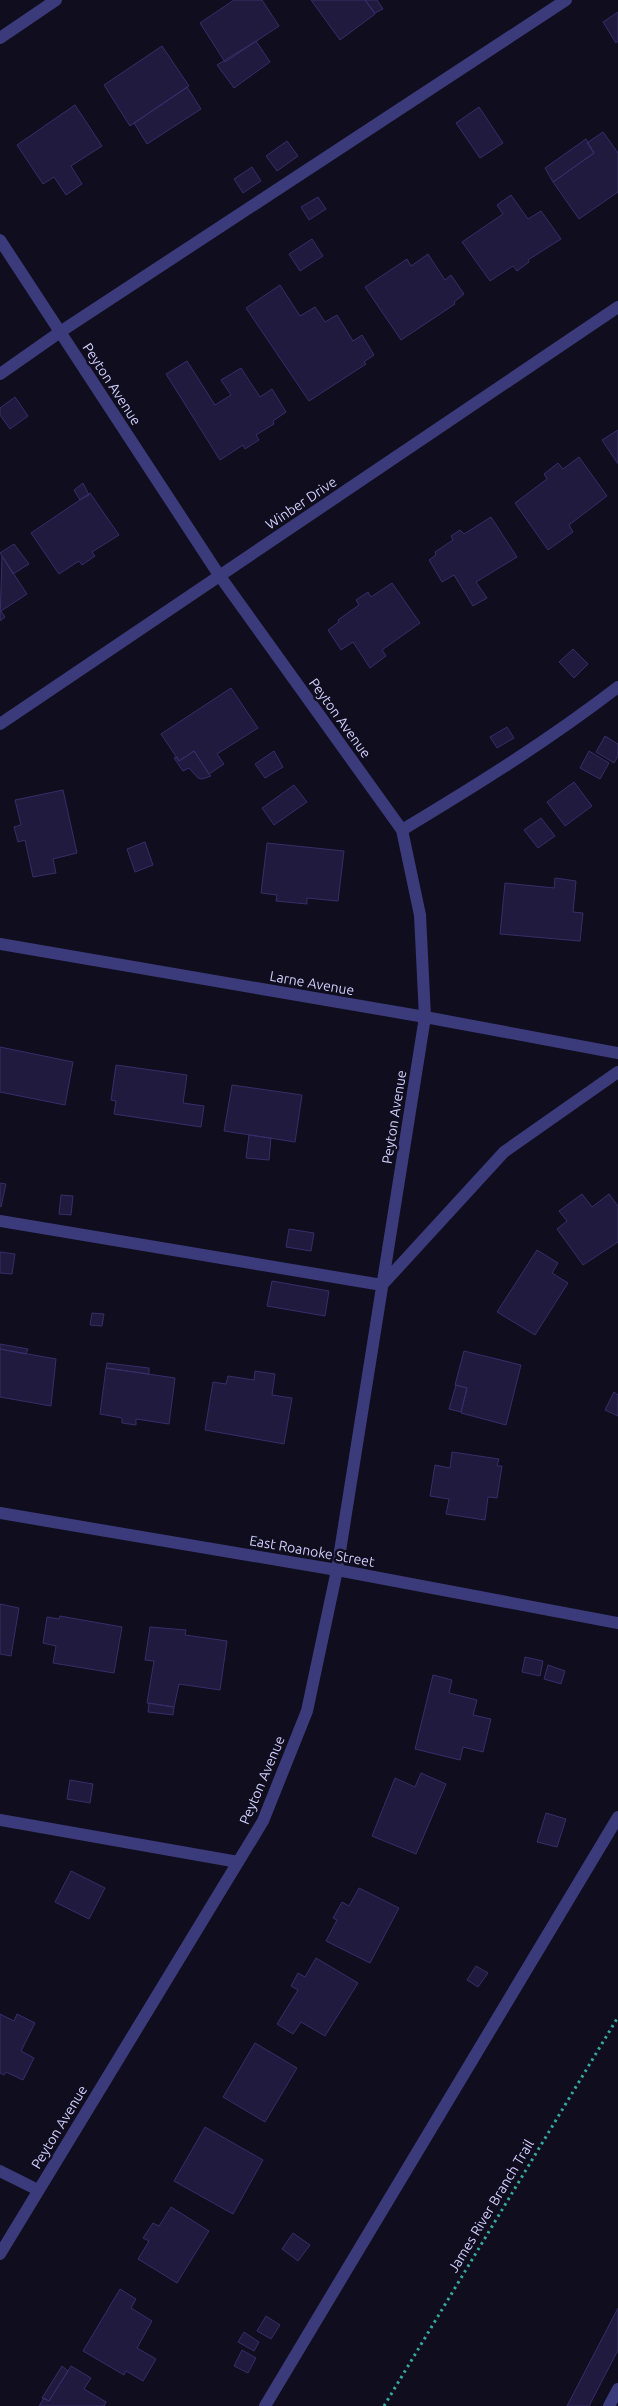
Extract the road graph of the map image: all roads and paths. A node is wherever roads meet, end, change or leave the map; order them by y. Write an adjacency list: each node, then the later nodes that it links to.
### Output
1 (56, 0): 3 (street)
2 (566, 0): 6 (street)
3 (0, 38)
4 (0, 240): 6 (street, Peyton Avenue)
5 (618, 307): 8 (street, Winber Drive)
6 (60, 332): 7 (street); 8 (street, Peyton Avenue)
7 (0, 374)
8 (220, 576): 10 (street, Winber Drive); 11 (street, Peyton Avenue)
9 (618, 687): 11 (street)
10 (0, 724)
11 (402, 830): 13 (street, Peyton Avenue)
12 (0, 944): 13 (street, Larne Avenue)
13 (425, 1017): 14 (street, Larne Avenue); 17 (street, Peyton Avenue)
14 (618, 1054)
15 (618, 1072): 17 (street)
16 (0, 1222): 17 (street)
17 (382, 1285): 19 (street, Peyton Avenue)
18 (0, 1513): 19 (street, East Roanoke Street)
19 (337, 1570): 20 (street, East Roanoke Street); 23 (street, Peyton Avenue)
20 (618, 1623)
21 (618, 1818): 29 (street)
22 (0, 1820): 23 (street)
23 (238, 1862): 26 (street, Peyton Avenue)
24 (618, 2017): 30 (path, James River Branch Trail)
25 (0, 2171): 26 (street)
26 (38, 2190): 27 (street, Peyton Avenue)
27 (0, 2254)
28 (618, 2389): 31 (street)
29 (265, 2406)
30 (384, 2406)
31 (609, 2406)

